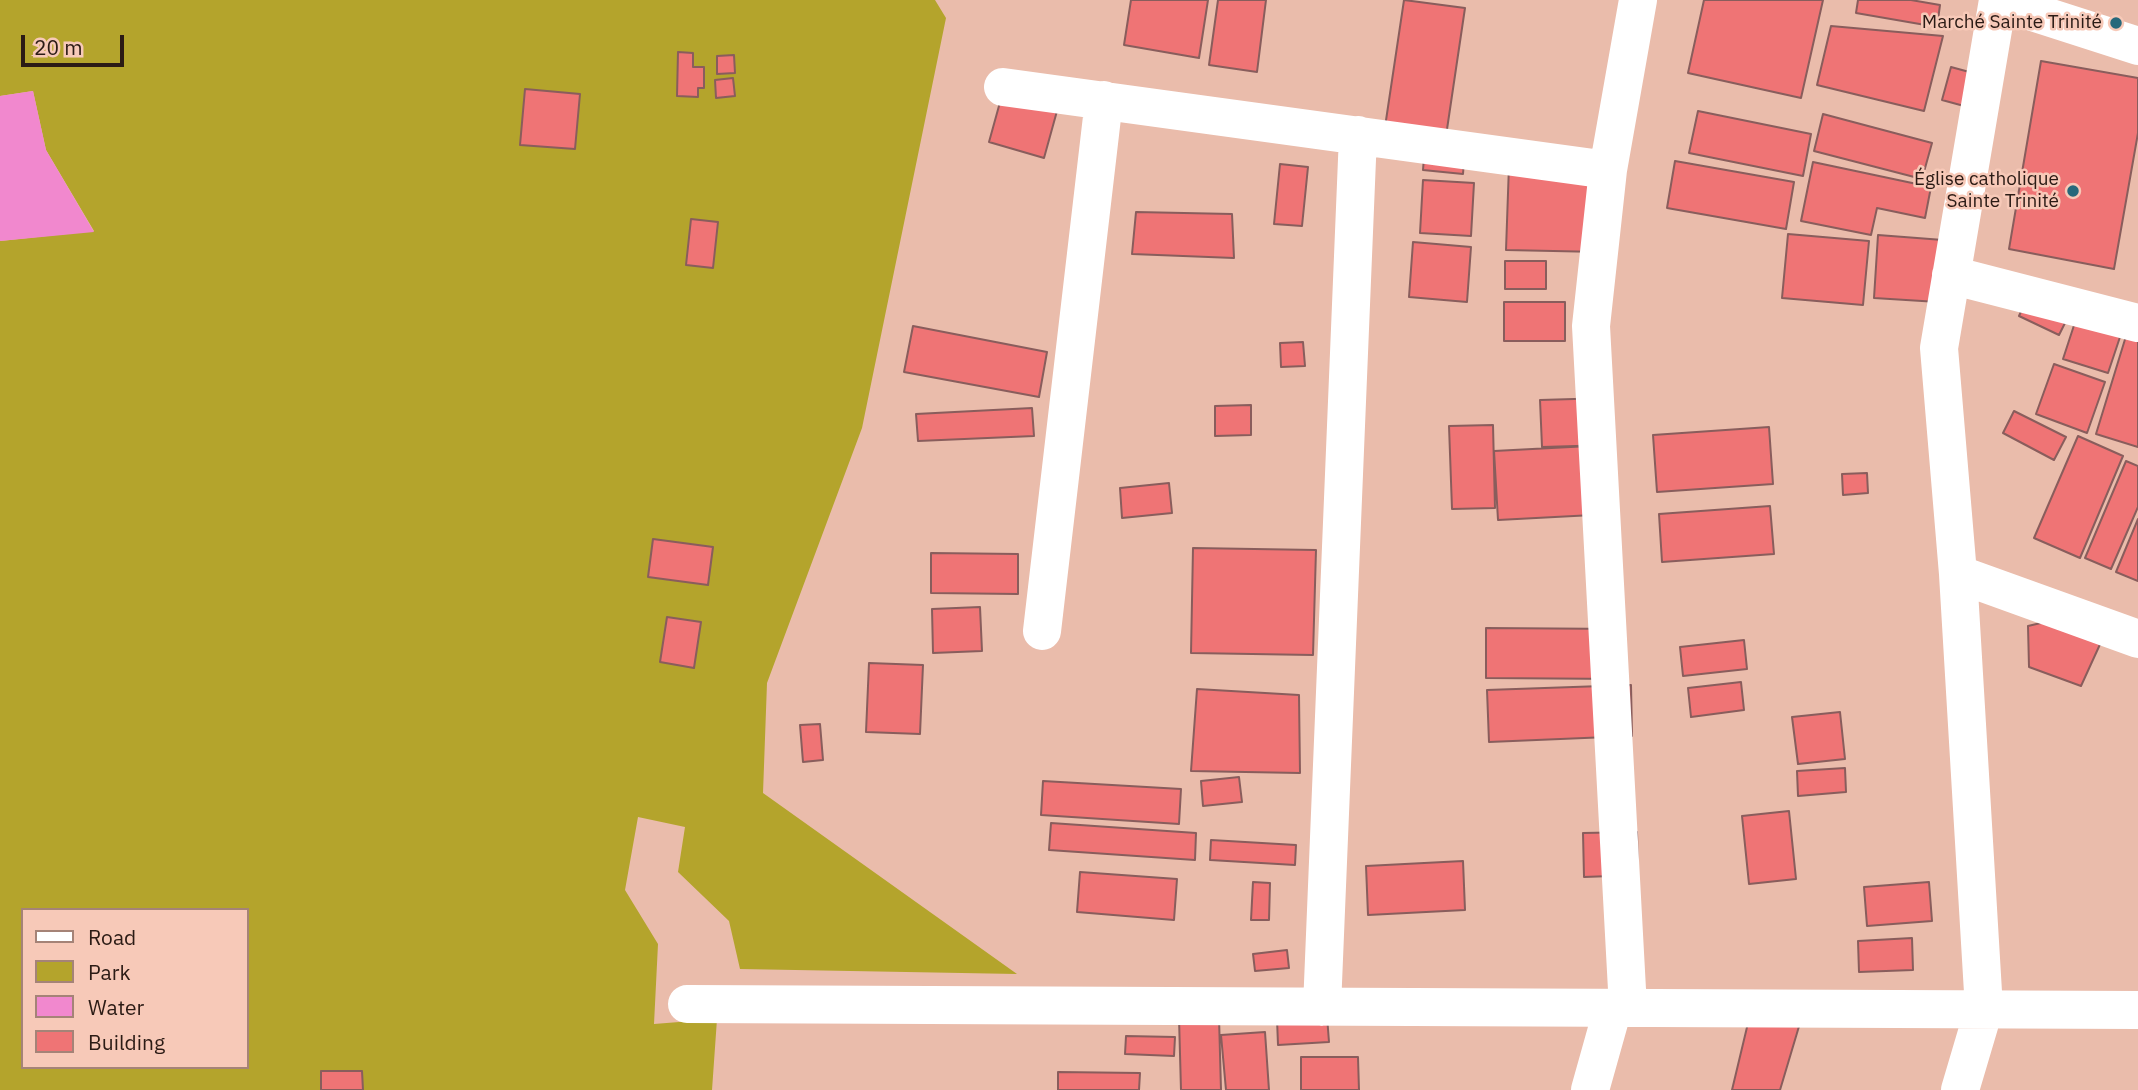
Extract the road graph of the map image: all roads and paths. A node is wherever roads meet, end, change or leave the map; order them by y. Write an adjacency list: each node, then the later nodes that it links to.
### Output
1 (1638, 0): 7 (street)
2 (1998, 0): 3 (street); 8 (street)
3 (2138, 46)
4 (1003, 87): 5 (street)
5 (1104, 100): 6 (street); 11 (street)
6 (1358, 135): 7 (street); 14 (street)
7 (1608, 170): 15 (street)
8 (1951, 275): 9 (street); 10 (street)
9 (2138, 323)
10 (1958, 574): 12 (street); 16 (street)
11 (1042, 631)
12 (2138, 639)
13 (687, 1004): 14 (street)
14 (1322, 1007): 15 (street)
15 (1620, 1008): 16 (street); 18 (street)
16 (1984, 1009): 17 (street); 19 (street)
17 (2138, 1010)
18 (1590, 1090)
19 (1960, 1090)

